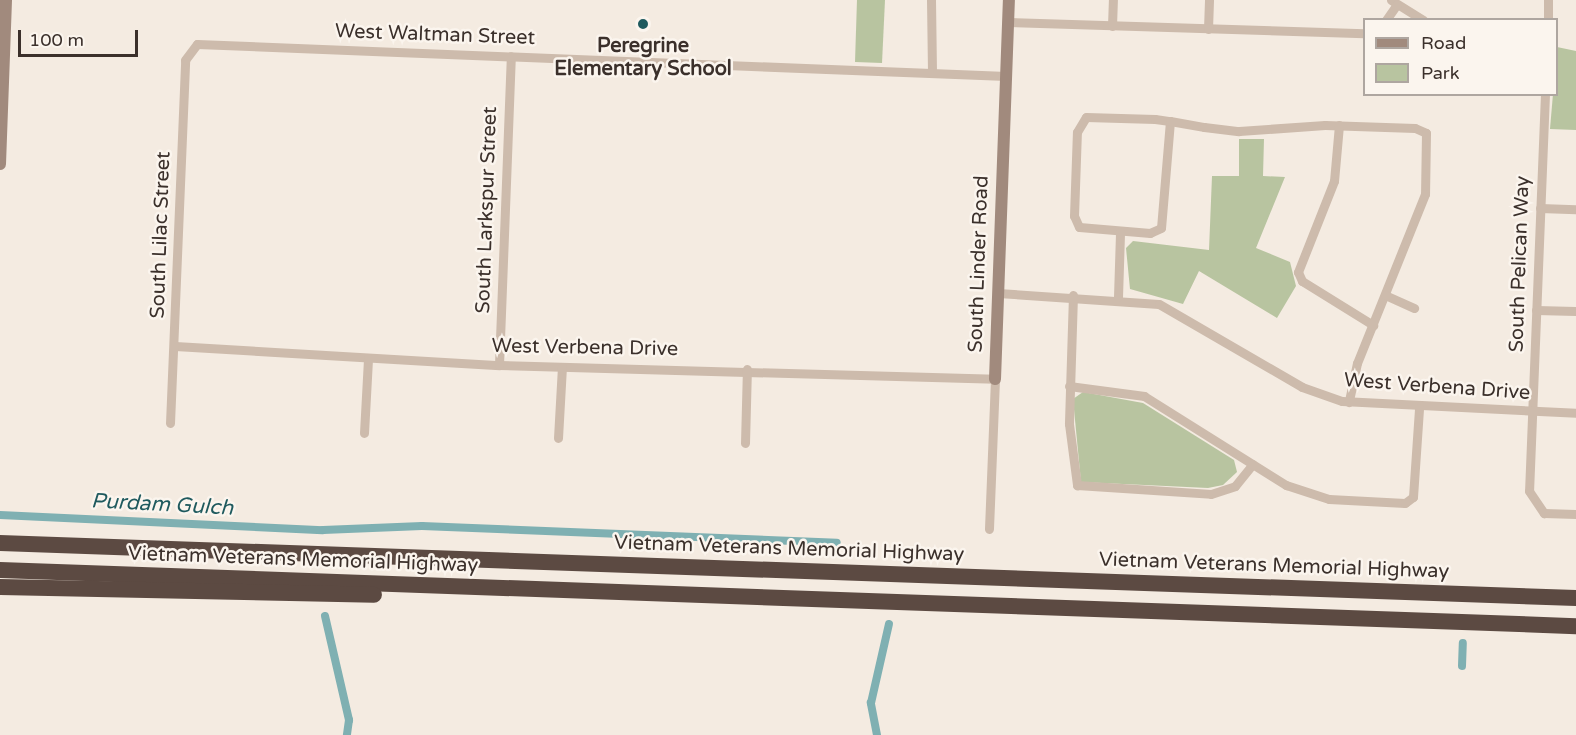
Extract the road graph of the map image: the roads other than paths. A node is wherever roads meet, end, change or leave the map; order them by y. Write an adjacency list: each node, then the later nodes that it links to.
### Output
1 (6, 0): 22 (street)
2 (931, 0): 17 (street)
3 (1009, 0): 11 (street, South Linder Road)
4 (1113, 0): 12 (street)
5 (1209, 0): 13 (street)
6 (1548, 0): 10 (street)
7 (1394, 2): 8 (street); 9 (street)
8 (1387, 18)
9 (1420, 18)
10 (1548, 18)
11 (1008, 22): 12 (street); 18 (street, South Linder Road)
12 (1113, 26): 13 (street)
13 (1208, 29): 14 (street)
14 (1363, 33)
15 (189, 50): 16 (street, West Waltman Street); 34 (street, South Lilac Street)
16 (511, 56): 17 (street, West Waltman Street); 36 (street, South Larkspur Street)
17 (932, 73): 18 (street, West Waltman Street)
18 (1006, 76): 26 (street, South Linder Road)
19 (1545, 96): 23 (street, South Pelican Way)
20 (1170, 121): 21 (street); 25 (street); 25 (street)
21 (1339, 125): 28 (street); 33 (street)
22 (0, 164)
23 (1540, 208): 24 (street); 31 (street, South Pelican Way)
24 (1576, 209)
25 (1120, 232): 29 (street)
26 (998, 293): 27 (street, West Verbena Drive); 39 (street, South Linder Road)
27 (1072, 295): 29 (street, West Verbena Drive); 40 (street)
28 (1385, 295): 30 (street); 33 (street)
29 (1118, 297): 41 (street, West Verbena Drive)
30 (1414, 308)
31 (1536, 310): 32 (street); 43 (street, South Pelican Way)
32 (1576, 311)
33 (1373, 325): 41 (street)
34 (175, 346): 35 (street, West Verbena Drive); 45 (street, South Lilac Street)
35 (368, 358): 36 (street, West Verbena Drive); 46 (street)
36 (499, 365): 37 (street, West Verbena Drive)
37 (562, 367): 38 (street, West Verbena Drive); 47 (street)
38 (747, 369): 39 (street, West Verbena Drive); 48 (street)
39 (995, 379): 51 (street, South Linder Road)
40 (1069, 386): 49 (street); 49 (street)
41 (1349, 402): 42 (street, West Verbena Drive)
42 (1419, 408): 43 (street, West Verbena Drive); 49 (street)
43 (1532, 412): 44 (street, West Verbena Drive); 50 (street, South Pelican Way)
44 (1576, 413)
45 (170, 423)
46 (364, 433)
47 (558, 438)
48 (746, 443)
49 (1253, 465)
50 (1576, 514)
51 (989, 528)
52 (0, 543): 56 (highway, Vietnam Veterans Memorial Highway)
53 (0, 570): 55 (highway, Vietnam Veterans Memorial Highway)
54 (0, 587): 55 (highway)
55 (472, 587): 57 (highway, Vietnam Veterans Memorial Highway)
56 (1576, 598)
57 (1576, 626)

